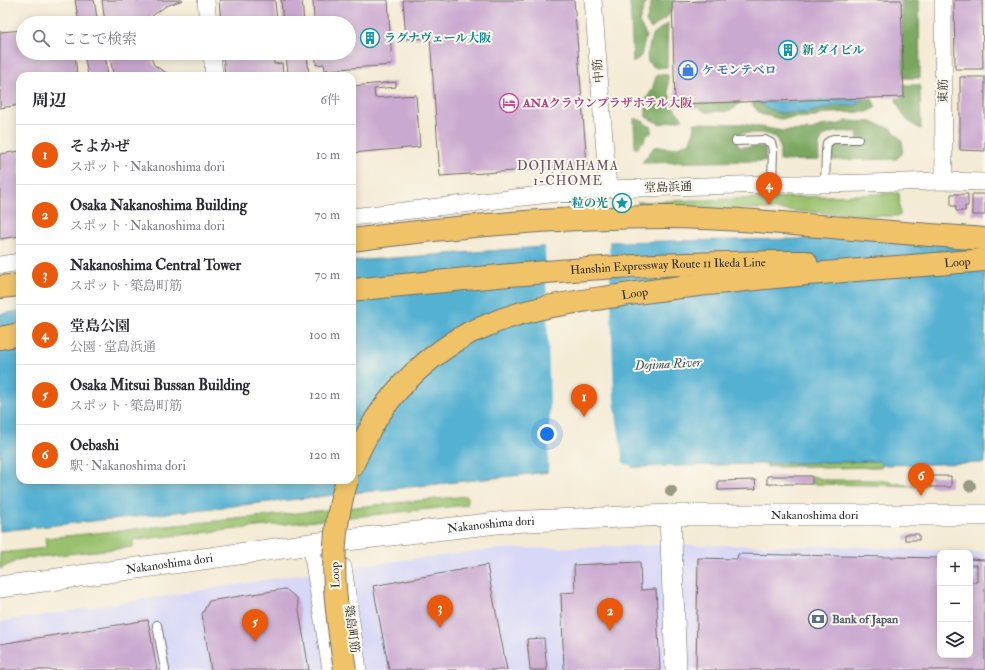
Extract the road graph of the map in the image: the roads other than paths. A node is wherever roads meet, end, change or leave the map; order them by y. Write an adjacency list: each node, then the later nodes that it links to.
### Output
1 (206, 0): 4 (street)
2 (593, 0): 14 (street, 中筋)
3 (943, 0): 10 (street, 東筋)
4 (207, 16)
5 (213, 60): 6 (street)
6 (214, 72)
7 (858, 139): 13 (lane)
8 (736, 141): 12 (lane)
9 (558, 168): 15 (lane)
10 (944, 181): 11 (street, 堂島浜通); 13 (street, 堂島浜通)
11 (985, 182)
12 (772, 184): 13 (street, 堂島浜通); 14 (street, 堂島浜通)
13 (825, 184)
14 (608, 189): 15 (street, 堂島浜通)
15 (558, 193): 16 (street, 堂島浜通)
16 (356, 216)
17 (356, 240): 18 (highway)
18 (985, 240)
19 (985, 260): 24 (highway, Hanshin Expressway Route 11 Ikeda Line); 27 (highway, Loop)
20 (16, 263): 21 (street)
21 (0, 265)
22 (16, 285): 23 (highway)
23 (0, 287)
24 (356, 290)
25 (16, 335): 26 (highway)
26 (0, 338)
27 (356, 458)
28 (346, 484): 37 (highway, Loop, bridge)
29 (670, 515): 30 (street, Nakanoshima dori); 31 (street, Nakanoshima dori); 39 (street)
30 (985, 516)
31 (339, 541): 32 (street, Nakanoshima dori); 38 (street, 築島町筋)
32 (311, 544): 33 (street, Nakanoshima dori); 36 (street)
33 (0, 588)
34 (157, 625): 35 (lane)
35 (165, 670)
36 (331, 670)
37 (345, 670)
38 (358, 670)
39 (676, 670)

